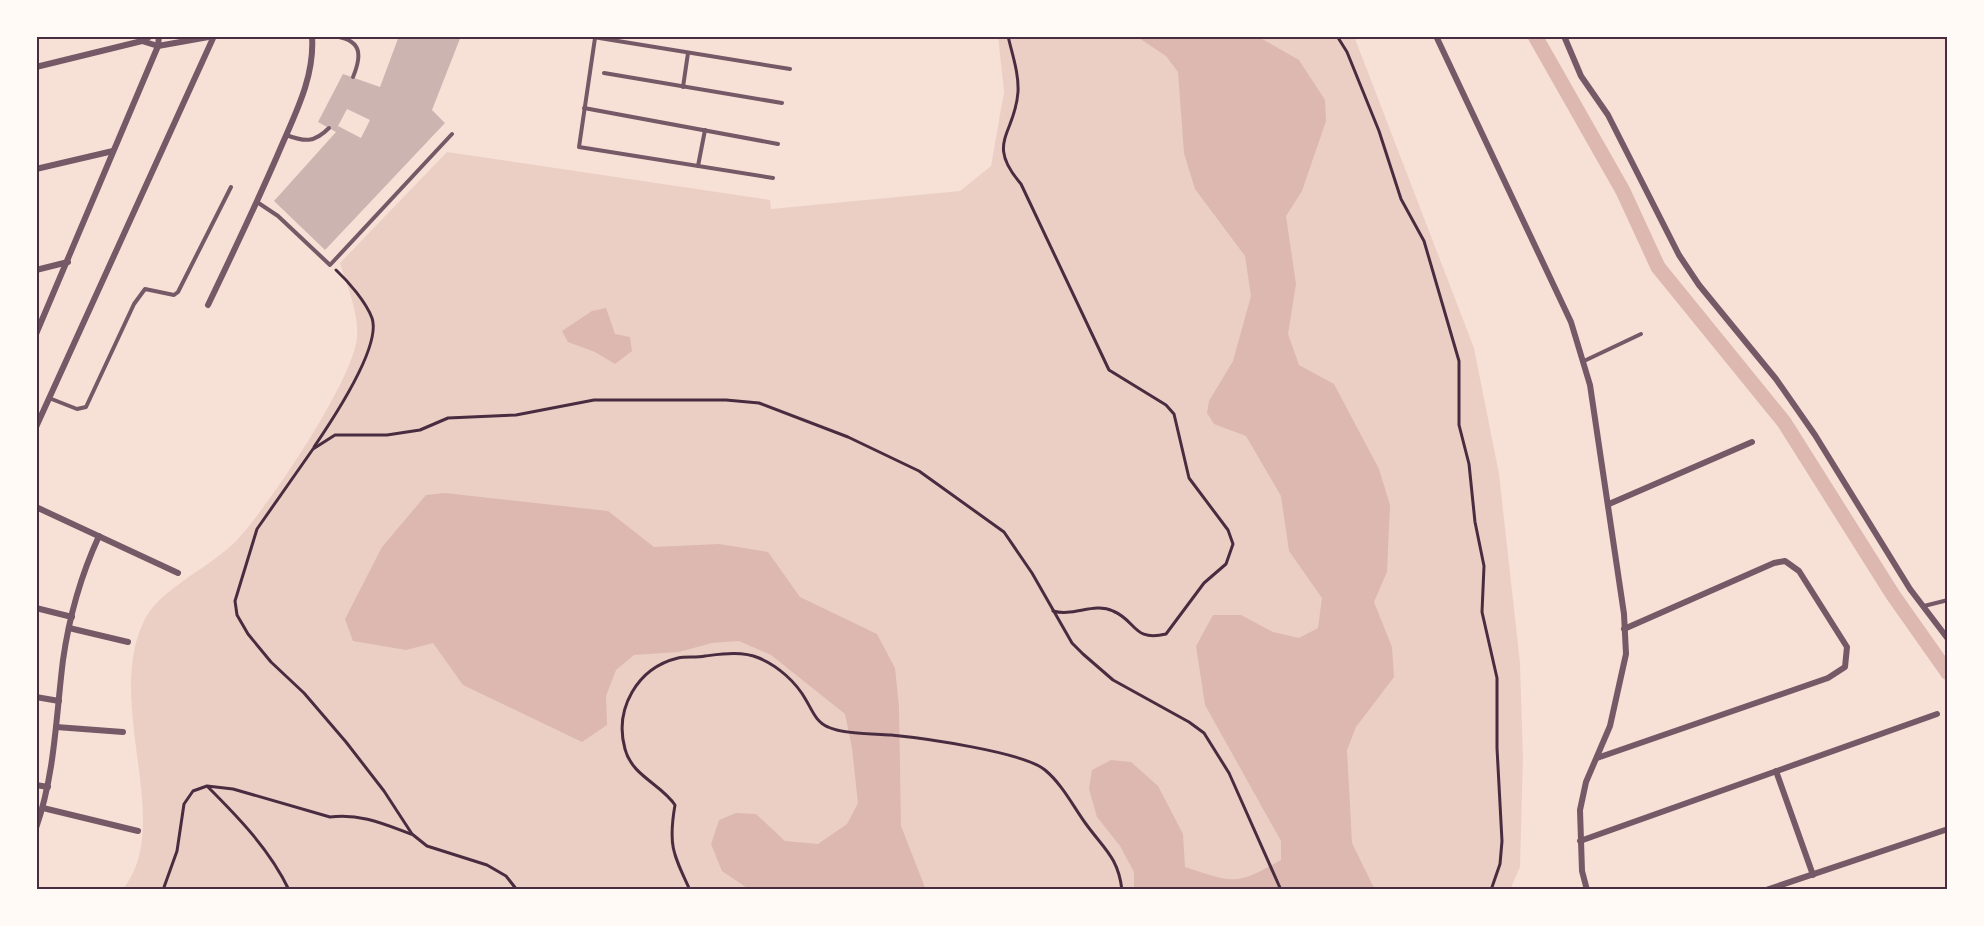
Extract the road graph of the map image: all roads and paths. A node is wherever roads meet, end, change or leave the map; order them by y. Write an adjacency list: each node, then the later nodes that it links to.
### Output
1 (151, 36): 12 (street)
2 (159, 36): 13 (street)
3 (214, 36): 13 (street); 40 (street)
4 (312, 36): 25 (street)
5 (332, 36): 18 (lane)
6 (586, 36): 11 (lane)
7 (1008, 36): 51 (path)
8 (1337, 36): 80 (path)
9 (1437, 36): 39 (street)
10 (1564, 36): 49 (street)
11 (595, 38): 14 (lane); 21 (lane)
12 (142, 41): 13 (street); 15 (street)
13 (159, 46): 27 (street)
14 (688, 53): 16 (lane); 19 (lane)
15 (36, 67)
16 (790, 69)
17 (603, 73): 19 (lane)
18 (353, 77)
19 (683, 87): 20 (lane)
20 (782, 103)
21 (584, 108): 23 (lane); 28 (lane)
22 (328, 128): 25 (lane)
23 (705, 130): 26 (lane); 28 (lane)
24 (452, 134): 34 (lane)
25 (286, 135): 32 (street)
26 (778, 144)
27 (113, 151): 29 (street); 33 (street)
28 (698, 166): 30 (lane)
29 (36, 169)
30 (772, 178)
31 (231, 187): 40 (lane)
32 (257, 202): 34 (lane); 36 (street)
33 (68, 262): 35 (street); 37 (street)
34 (330, 265): 43 (path)
35 (36, 270)
36 (208, 305)
37 (36, 334)
38 (1641, 334): 39 (lane)
39 (1584, 361): 44 (street)
40 (48, 398): 41 (street)
41 (36, 427)
42 (1752, 442): 44 (street)
43 (313, 448): 51 (path); 71 (path)
44 (1609, 504): 54 (street)
45 (36, 507): 46 (street)
46 (99, 536): 47 (street); 52 (street)
47 (178, 573)
48 (1948, 600): 49 (lane)
49 (1924, 606): 55 (street)
50 (36, 608): 52 (street)
51 (1053, 612): 79 (path)
52 (72, 617): 53 (street)
53 (69, 628): 56 (street); 58 (street)
54 (1624, 629): 62 (street); 62 (street)
55 (1948, 639)
56 (128, 642)
57 (36, 697): 58 (street)
58 (59, 701): 60 (street)
59 (1937, 714): 63 (street)
60 (56, 727): 61 (street); 66 (street)
61 (123, 732)
62 (1597, 758): 72 (street)
63 (1776, 771): 72 (street); 73 (street)
64 (36, 785): 66 (street)
65 (207, 786): 71 (path); 74 (path); 75 (path)
66 (48, 787): 67 (street)
67 (43, 808): 68 (street); 70 (street)
68 (36, 828)
69 (1948, 830): 73 (street)
70 (138, 831)
71 (412, 834): 76 (path)
72 (1580, 841): 81 (street)
73 (1813, 875): 82 (street)
74 (163, 890)
75 (289, 890)
76 (517, 890)
77 (690, 890): 78 (path)
78 (1122, 890)
79 (1281, 890)
80 (1491, 890)
81 (1587, 890)
82 (1766, 890)

